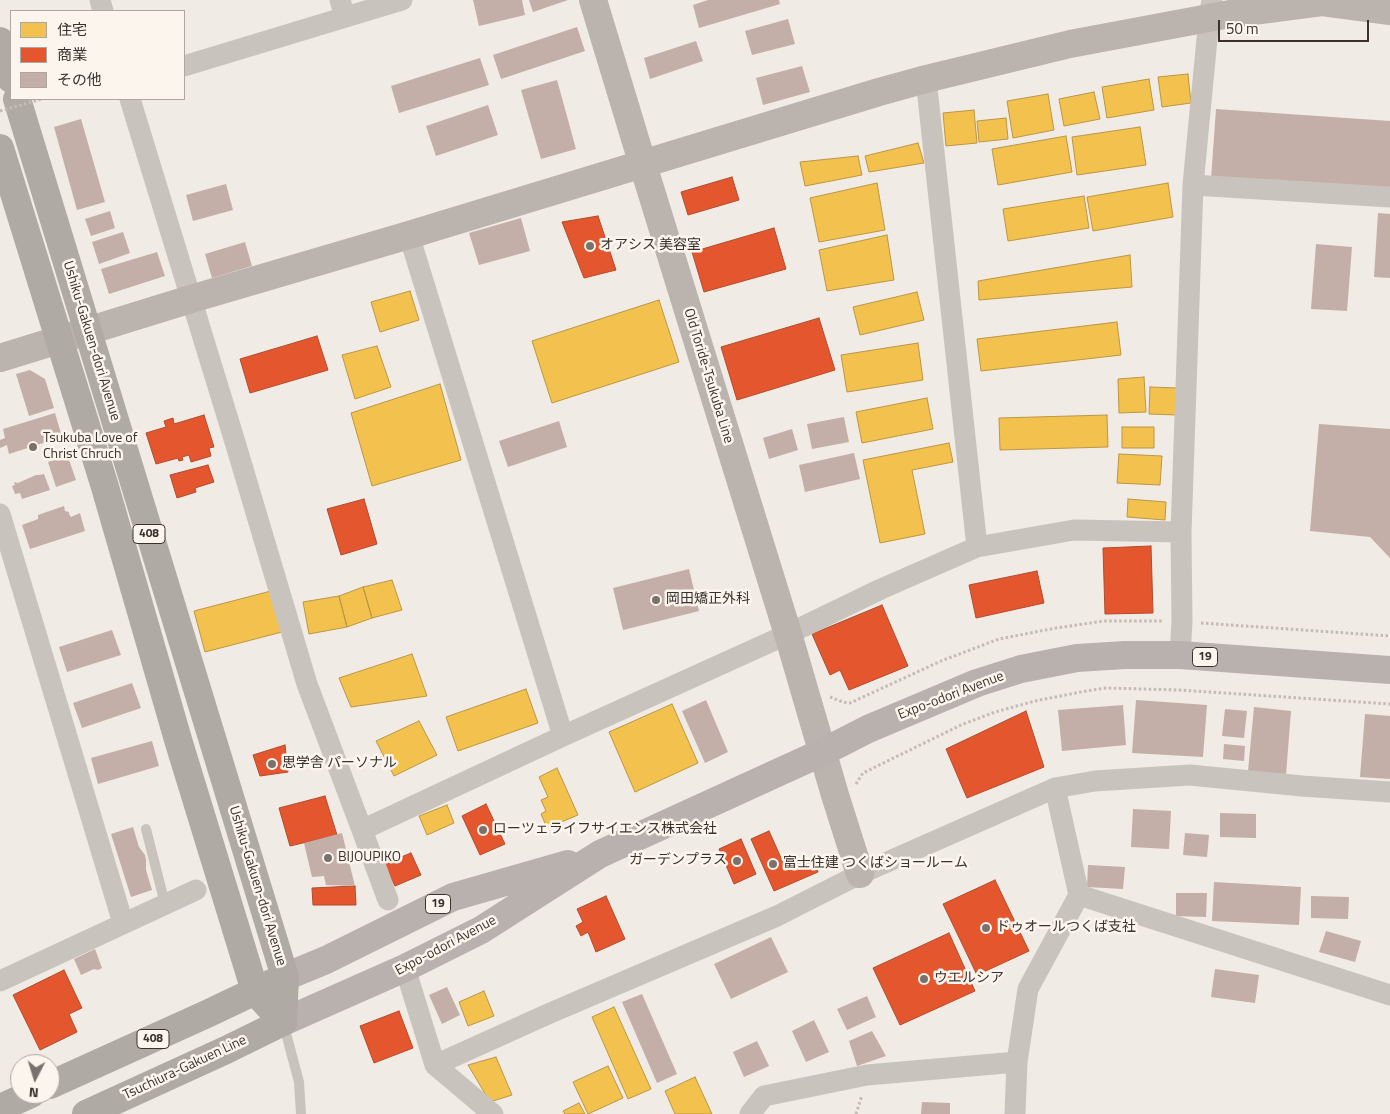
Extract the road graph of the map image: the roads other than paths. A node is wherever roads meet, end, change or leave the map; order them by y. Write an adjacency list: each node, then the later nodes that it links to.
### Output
1 (402, 0): 4 (street)
2 (593, 0): 14 (street, Old Toride-Tsukuba Line)
3 (1341, 2): 5 (street); 6 (street)
4 (342, 8): 8 (street)
5 (1210, 9): 10 (street); 15 (street)
6 (1390, 11)
7 (0, 41): 9 (highway)
8 (185, 66)
9 (10, 76)
10 (926, 79): 14 (street); 24 (street)
11 (17, 100): 19 (highway, Ushiku-Gakuen-dori Avenue / 408)
12 (130, 100): 18 (street)
13 (0, 148): 20 (highway, 408)
14 (643, 165): 17 (street); 25 (street, Old Toride-Tsukuba Line)
15 (1193, 185): 16 (street); 23 (street)
16 (1390, 196)
17 (409, 235): 18 (street); 28 (street)
18 (192, 299): 19 (street); 33 (street)
19 (88, 332): 20 (street); 42 (highway, Ushiku-Gakuen-dori Avenue / 408)
20 (59, 340): 21 (street); 44 (highway, 408)
21 (0, 358)
22 (0, 514): 40 (street)
23 (1181, 532): 24 (street); 26 (street)
24 (977, 547): 25 (street)
25 (788, 634): 28 (street); 29 (street, Old Toride-Tsukuba Line)
26 (1180, 655): 27 (main road, Expo-odori Avenue / 19); 29 (main road, Expo-odori Avenue / 19)
27 (1390, 670)
28 (563, 736): 33 (street)
29 (823, 752): 34 (main road, Expo-odori Avenue / 19); 35 (street, Old Toride-Tsukuba Line)
30 (1055, 788): 31 (street); 35 (street); 37 (street)
31 (1390, 792)
32 (146, 829): 39 (lane)
33 (362, 830): 38 (street)
34 (600, 854): 41 (main road, Expo-odori Avenue / 19); 42 (main road, Expo-odori Avenue / 19)
35 (860, 874): 48 (street)
36 (196, 890): 39 (street)
37 (1079, 895): 45 (street); 47 (street)
38 (388, 900)
39 (165, 904): 40 (street)
40 (124, 923): 43 (street)
41 (405, 968): 46 (main road, Expo-odori Avenue / 19); 48 (street)
42 (285, 977): 44 (highway, 408); 46 (highway, Ushiku-Gakuen-dori Avenue / 408)
43 (0, 981)
44 (255, 991): 46 (highway, 408); 49 (highway, 408)
45 (1390, 995)
46 (283, 1022): 50 (highway, Tsuchiura-Gakuen Line); 51 (lane)
47 (1017, 1062): 53 (street); 54 (street)
48 (435, 1065): 52 (street)
49 (60, 1080)
50 (86, 1114)
51 (301, 1114)
52 (494, 1114)
53 (750, 1114)
54 (1014, 1114)

